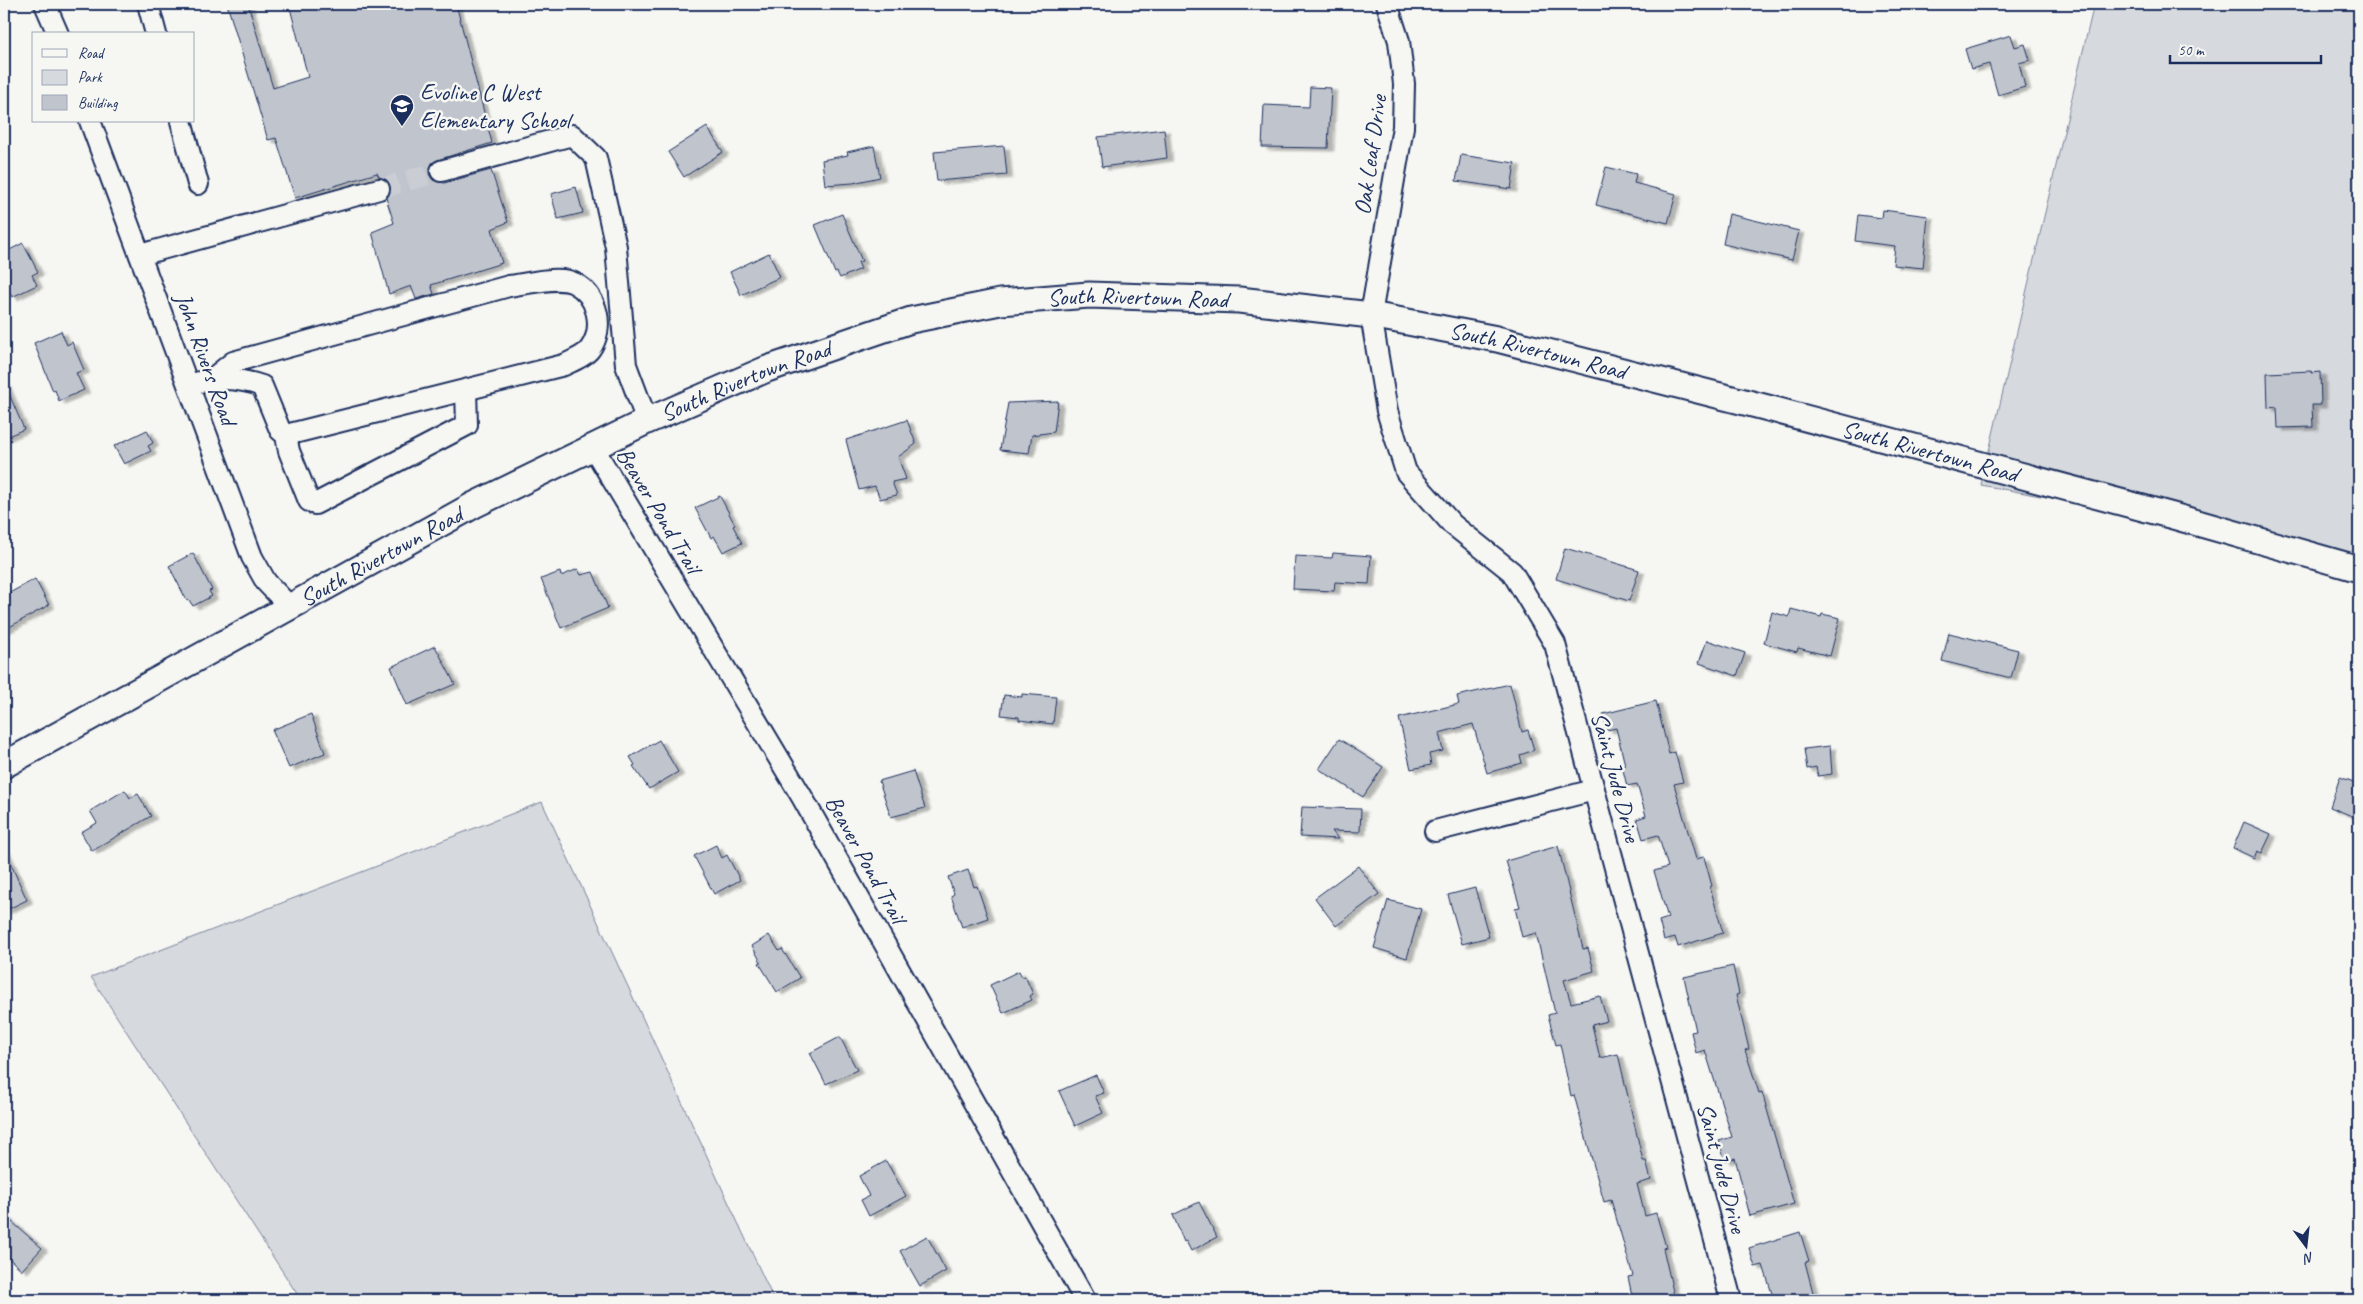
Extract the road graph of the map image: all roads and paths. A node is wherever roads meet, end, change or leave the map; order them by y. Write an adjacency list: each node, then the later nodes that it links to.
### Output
1 (45, 4): 4 (street)
2 (148, 4): 5 (street)
3 (1387, 4): 12 (street, Oak Leaf Drive)
4 (57, 32)
5 (155, 32)
6 (90, 122): 11 (street, John Rivers Road)
7 (181, 122): 9 (street)
8 (441, 171): 16 (street)
9 (198, 184)
10 (379, 189): 11 (street)
11 (140, 255): 14 (street, John Rivers Road)
12 (1371, 315): 16 (main road, South Rivertown Road); 19 (main road, South Rivertown Road); 22 (street, Saint Jude Drive)
13 (213, 378): 14 (street); 15 (street); 17 (street)
14 (188, 385): 20 (street, John Rivers Road)
15 (466, 390): 17 (street); 17 (street)
16 (647, 421): 18 (main road, South Rivertown Road)
17 (286, 435)
18 (593, 447): 20 (main road, South Rivertown Road); 24 (street, Beaver Pond Trail)
19 (2353, 567)
20 (289, 606): 21 (main road, South Rivertown Road)
21 (4, 765)
22 (1594, 790): 23 (street); 25 (street, Saint Jude Drive)
23 (1435, 831)
24 (1085, 1300)
25 (1731, 1300)

